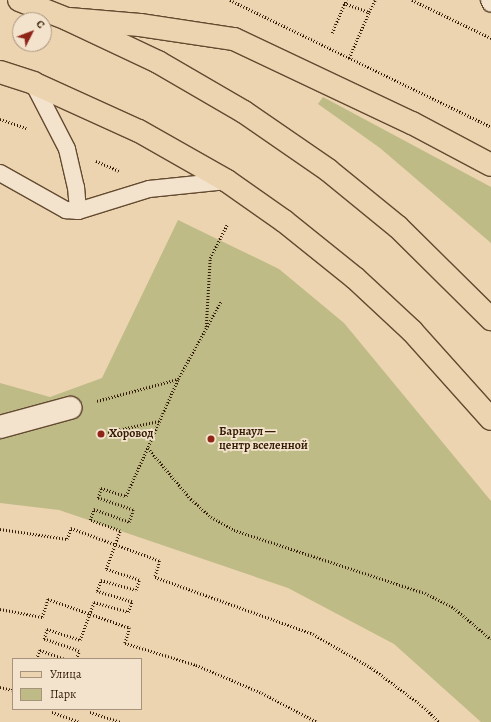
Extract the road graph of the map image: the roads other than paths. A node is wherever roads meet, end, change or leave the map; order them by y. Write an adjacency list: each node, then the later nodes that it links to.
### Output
1 (19, 0): 4 (main road)
2 (489, 0): 3 (lane)
3 (491, 4)
4 (67, 19): 7 (main road); 11 (main road)
5 (0, 72): 6 (main road)
6 (33, 83): 9 (main road); 10 (lane)
7 (491, 165)
8 (0, 173): 10 (lane)
9 (226, 181): 10 (lane); 13 (main road)
10 (78, 211)
11 (491, 319)
12 (70, 408): 14 (street)
13 (491, 419)
14 (0, 427)

